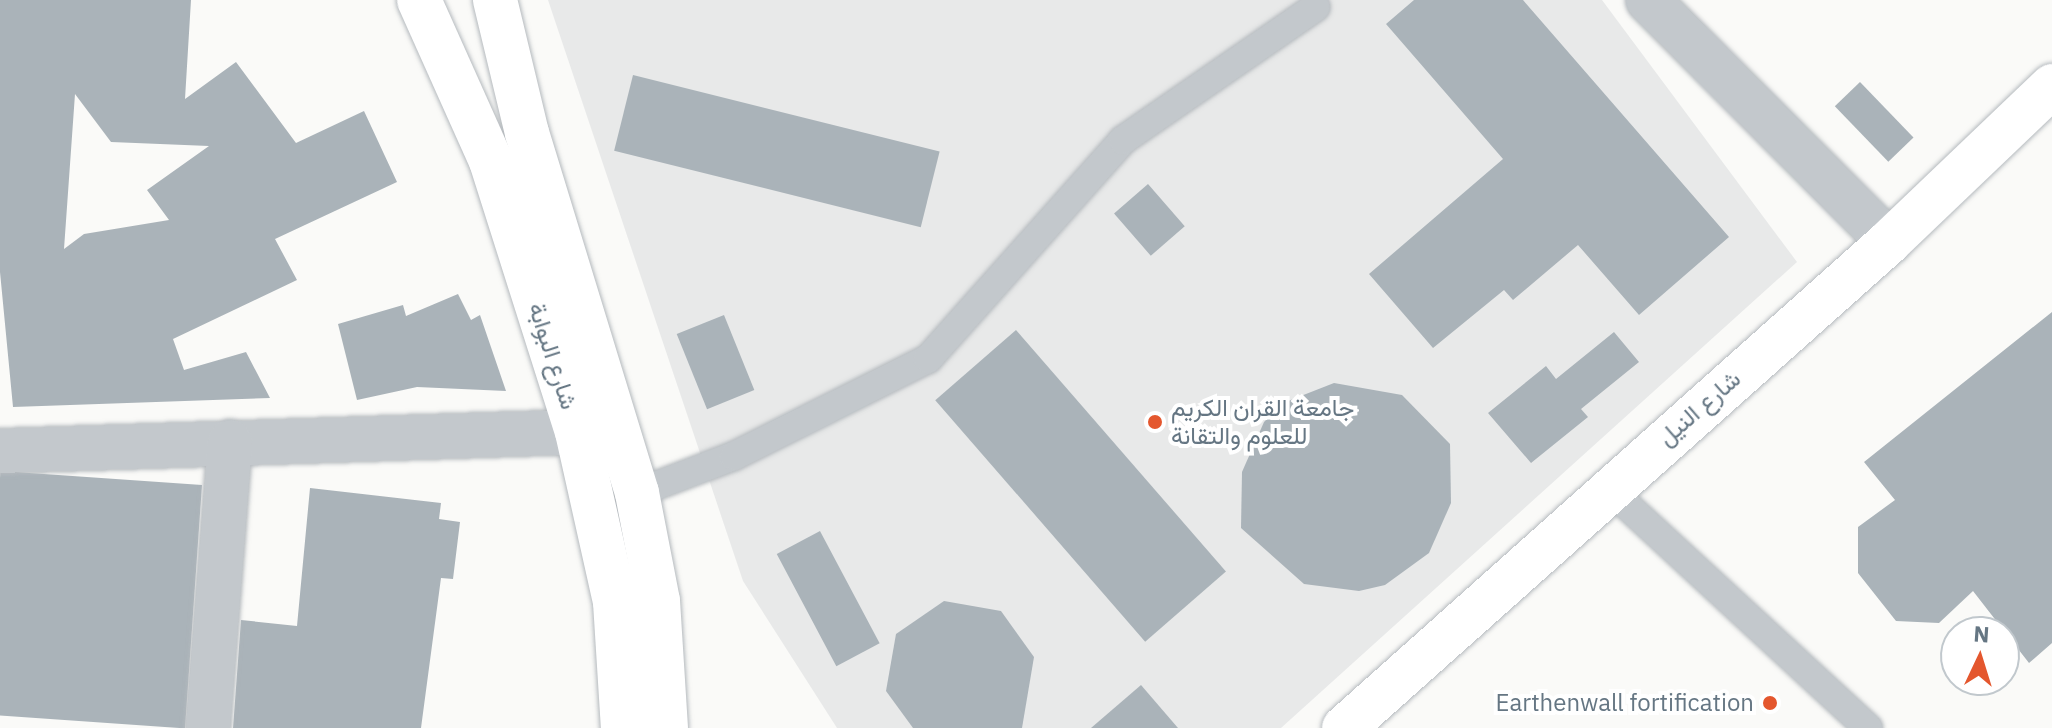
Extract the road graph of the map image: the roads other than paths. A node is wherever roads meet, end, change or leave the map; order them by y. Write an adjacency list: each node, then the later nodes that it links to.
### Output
1 (419, 0): 7 (main road, شارع البوابة)
2 (495, 0): 11 (main road, شارع البوابة)
3 (1648, 0): 6 (street)
4 (1316, 7): 11 (lane)
5 (2052, 86): 6 (main road, شارع النيل)
6 (1889, 242): 10 (main road, شارع النيل)
7 (577, 432): 8 (street); 13 (main road, شارع البوابة)
8 (230, 442): 9 (street); 12 (street)
9 (0, 451)
10 (1608, 488): 15 (main road, شارع النيل); 16 (lane)
11 (637, 493): 14 (main road, شارع البوابة)
12 (208, 728)
13 (623, 728)
14 (666, 728)
15 (1344, 728)
16 (1868, 728)

